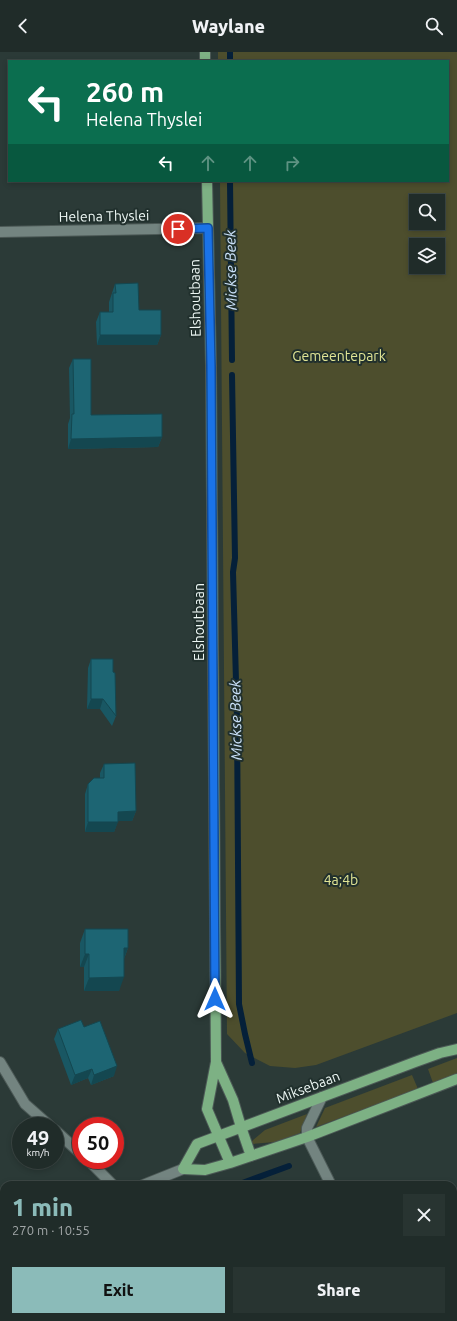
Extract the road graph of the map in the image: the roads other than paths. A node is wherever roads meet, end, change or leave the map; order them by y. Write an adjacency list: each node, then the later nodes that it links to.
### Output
1 (207, 182): 2 (main road, Elshoutbaan)
2 (208, 228): 3 (street, Helena Thyslei); 6 (main road, Elshoutbaan)
3 (0, 232)
4 (457, 1050): 8 (main road, Miksebaan)
5 (0, 1062): 9 (street)
6 (216, 1062): 10 (main road, Elshoutbaan); 11 (main road, Elshoutbaan)
7 (457, 1079): 12 (main road)
8 (322, 1097): 10 (main road, Miksebaan); 12 (street)
9 (40, 1117)
10 (241, 1128): 11 (main road, Miksebaan); 15 (main road, Elshoutbaan)
11 (218, 1136): 16 (main road, Elshoutbaan); 18 (main road, Miksebaan)
12 (307, 1137): 15 (main road); 21 (street)
13 (64, 1138): 14 (street)
14 (72, 1146)
15 (250, 1156): 16 (main road)
16 (230, 1163): 18 (main road)
17 (97, 1169): 19 (street)
18 (183, 1169): 20 (street)
19 (108, 1181)
20 (153, 1181)
21 (329, 1181)

